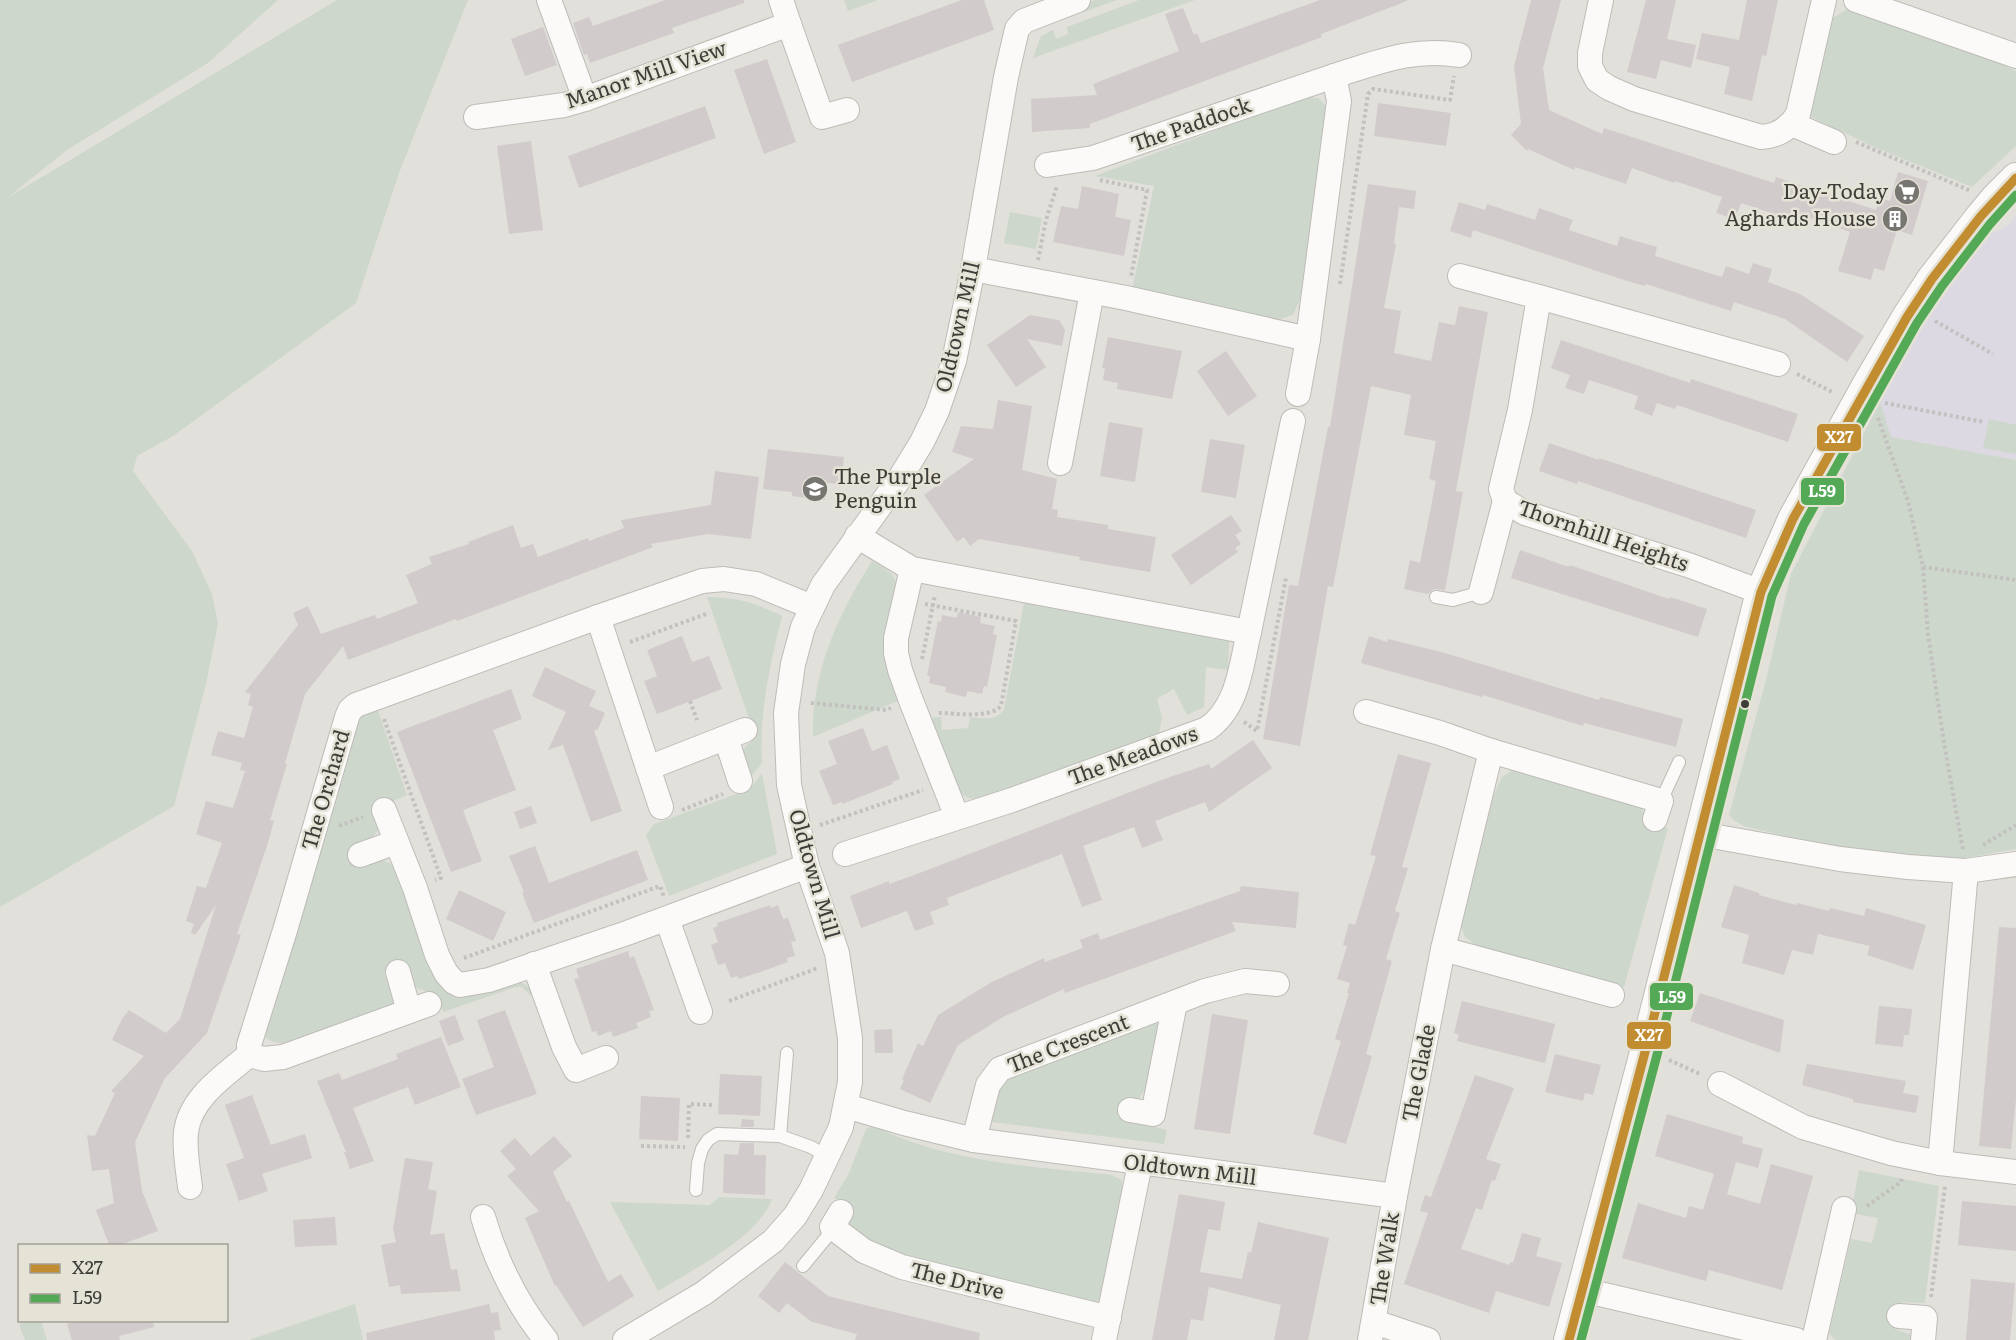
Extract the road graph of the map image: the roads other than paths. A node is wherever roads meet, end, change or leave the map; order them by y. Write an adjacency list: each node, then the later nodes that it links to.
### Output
1 (549, 0): 12 (street)
2 (781, 0): 8 (street)
3 (1078, 0): 7 (street)
4 (1601, 0): 15 (street)
5 (1824, 0): 15 (street)
6 (1856, 0): 10 (street)
7 (1021, 10): 19 (street, Oldtown Mill)
8 (789, 24): 12 (street, Manor Mill View); 13 (street)
9 (1458, 55): 11 (street, The Paddock)
10 (2016, 56)
11 (1334, 76): 17 (street, The Paddock); 23 (street)
12 (585, 99): 14 (street, Manor Mill View)
13 (847, 111)
14 (476, 117)
15 (1792, 124): 16 (street)
16 (1842, 141)
17 (1053, 174)
18 (2016, 178): 32 (street)
19 (972, 269): 21 (street); 29 (street, Oldtown Mill)
20 (1460, 276): 22 (street)
21 (1092, 292): 23 (street); 27 (street)
22 (1539, 297): 24 (street); 28 (street, Thornhill Heights)
23 (1308, 339): 25 (street)
24 (1778, 364)
25 (1298, 394)
26 (1293, 421): 36 (street, The Meadows)
27 (1060, 463)
28 (1505, 501): 31 (street); 32 (street, Thornhill Heights)
29 (857, 536): 30 (street); 34 (street, Oldtown Mill)
30 (912, 569): 36 (street); 45 (street)
31 (1481, 592): 33 (lane)
32 (1761, 592): 46 (street)
33 (1436, 597)
34 (812, 607): 35 (street, The Orchard); 52 (street, Oldtown Mill)
35 (598, 617): 40 (street); 62 (street, The Orchard)
36 (1249, 632): 45 (street, The Meadows)
37 (1366, 711): 38 (street)
38 (1491, 751): 44 (street); 54 (street, The Glade)
39 (1679, 762): 44 (lane)
40 (648, 768): 41 (street); 42 (street)
41 (740, 781)
42 (662, 807)
43 (384, 810): 47 (street)
44 (1658, 810)
45 (957, 817): 48 (street, The Meadows)
46 (1701, 834): 50 (street); 80 (street)
47 (396, 842): 49 (street); 55 (street)
48 (845, 854)
49 (360, 855)
50 (1965, 864): 51 (street); 71 (street)
51 (2016, 864)
52 (807, 866): 53 (street); 65 (street, Oldtown Mill)
53 (669, 918): 55 (street); 60 (street)
54 (1443, 949): 58 (street); 75 (street, The Glade)
55 (534, 964): 63 (street)
56 (398, 972): 62 (street)
57 (1277, 984): 59 (street, The Crescent)
58 (1612, 995)
59 (1174, 1003): 66 (street); 68 (street, The Crescent)
60 (700, 1012)
61 (787, 1053): 67 (lane)
62 (249, 1055): 73 (street)
63 (606, 1058)
64 (1720, 1084): 71 (street)
65 (846, 1106): 68 (street, Oldtown Mill); 69 (street, Oldtown Mill)
66 (1130, 1110)
67 (780, 1136): 69 (lane); 74 (lane)
68 (974, 1140): 70 (street, Oldtown Mill)
69 (828, 1157): 85 (street, Oldtown Mill)
70 (1140, 1164): 75 (street, Oldtown Mill); 82 (street, The Drive)
71 (1944, 1164): 72 (street)
72 (2016, 1172)
73 (190, 1187)
74 (696, 1190)
75 (1395, 1196): 83 (street, The Walk)
76 (1844, 1209): 89 (street)
77 (483, 1217): 84 (street)
78 (837, 1220): 79 (lane); 82 (street, The Drive)
79 (804, 1266)
80 (1583, 1290): 87 (street); 88 (street)
81 (1899, 1316): 90 (street)
82 (1107, 1329)
83 (1372, 1331): 86 (street, The Walk)
84 (546, 1340)
85 (625, 1340)
86 (1428, 1340)
87 (1569, 1340)
88 (1796, 1340)
89 (1814, 1340)
90 (1923, 1340)

